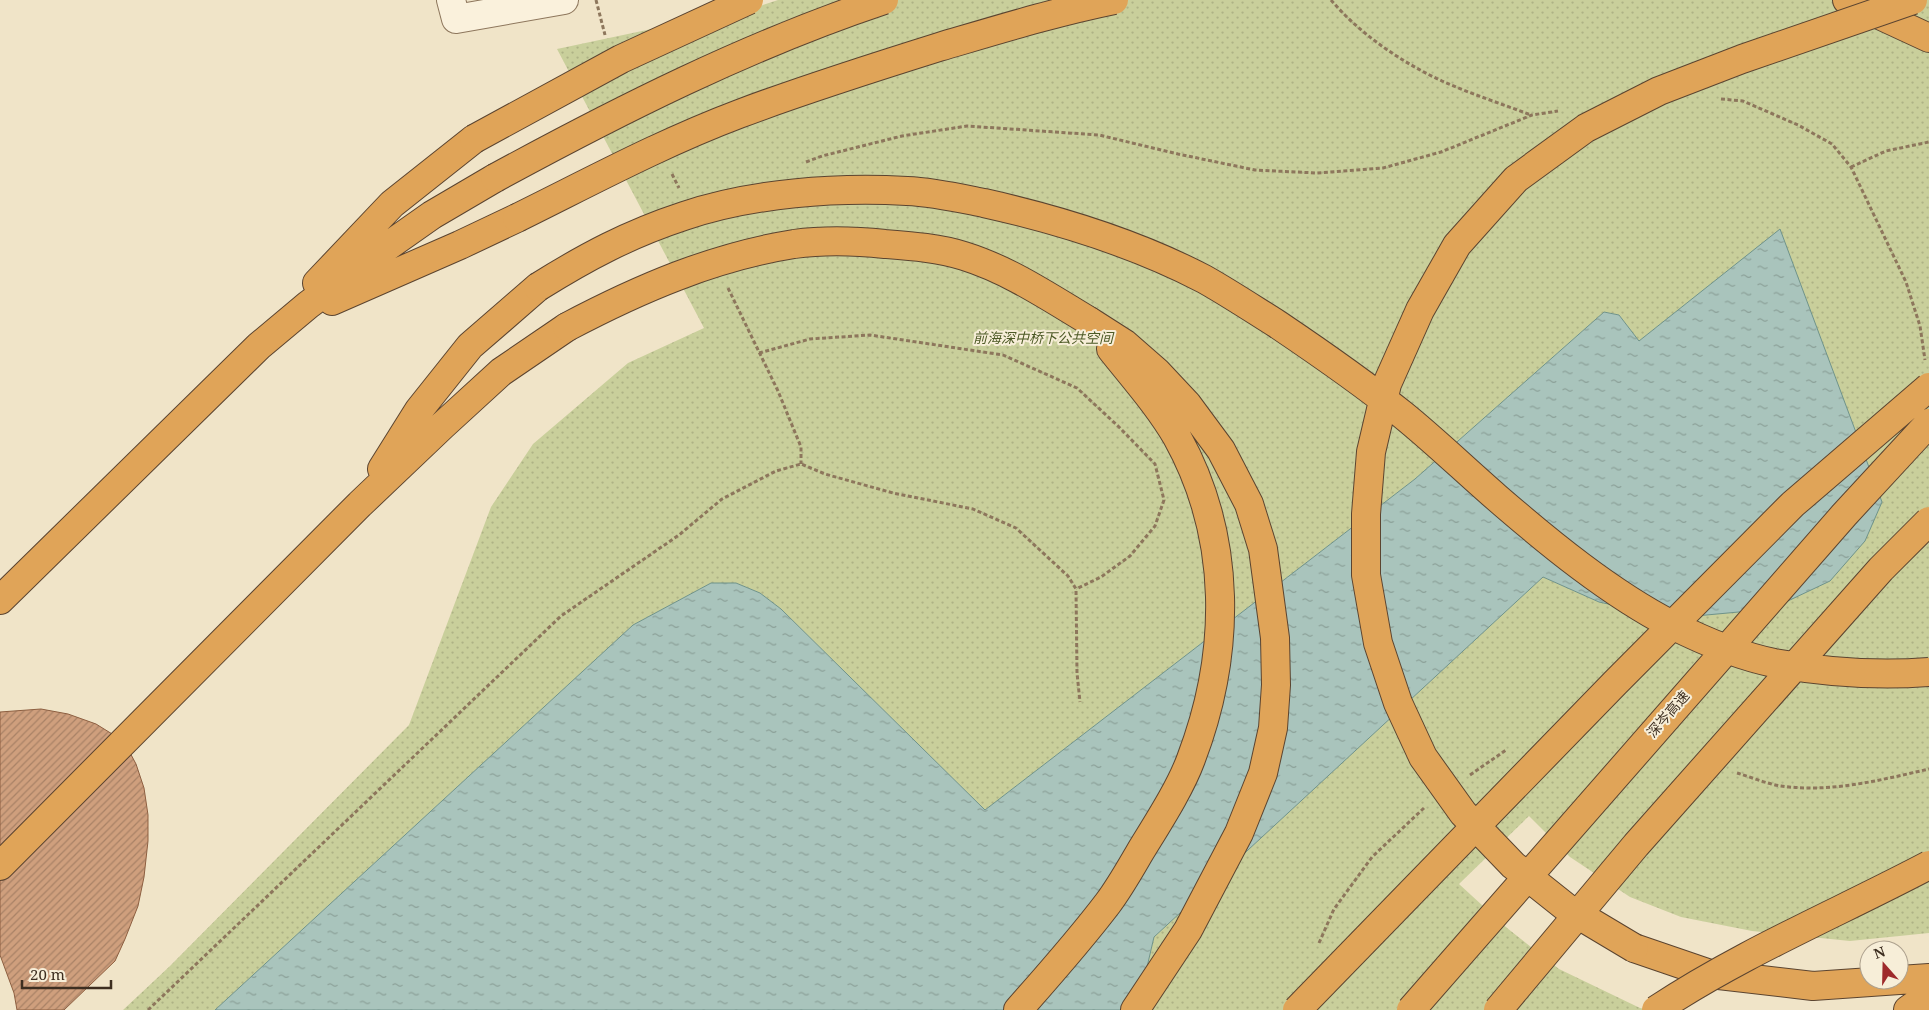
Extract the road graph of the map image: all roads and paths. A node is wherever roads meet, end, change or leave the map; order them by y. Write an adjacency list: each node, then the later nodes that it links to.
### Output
1 (564, 0): 8 (street)
2 (749, 0): 17 (highway, bridge)
3 (884, 0): 17 (highway, bridge)
4 (1114, 0): 17 (highway, bridge)
5 (1330, 0): 12 (path)
6 (1847, 0): 9 (highway)
7 (1913, 0): 31 (highway, bridge)
8 (454, 10)
9 (1929, 38)
10 (1718, 99): 15 (path)
11 (1560, 110): 12 (path)
12 (1532, 115): 14 (path)
13 (1929, 142): 15 (path)
14 (804, 163)
15 (1851, 167): 19 (path)
16 (1089, 321): 21 (highway, bridge); 34 (highway); 35 (highway)
17 (259, 346): 24 (highway)
18 (759, 353): 23 (path)
19 (1927, 374): 36 (highway, bridge)
20 (1929, 422): 37 (highway, 深岑高速, bridge)
21 (360, 504): 25 (highway, bridge); 30 (highway)
22 (1929, 521): 38 (highway, bridge)
23 (1076, 589): 26 (path); 33 (path)
24 (0, 600)
25 (1929, 672)
26 (1080, 702)
27 (1929, 769): 28 (path)
28 (1736, 773)
29 (1929, 864): 39 (highway, bridge)
30 (0, 866)
31 (1929, 978)
32 (1929, 995): 40 (highway)
33 (148, 1010)
34 (1018, 1010)
35 (1135, 1010)
36 (1297, 1010)
37 (1411, 1010)
38 (1498, 1010)
39 (1656, 1010)
40 (1908, 1010)

